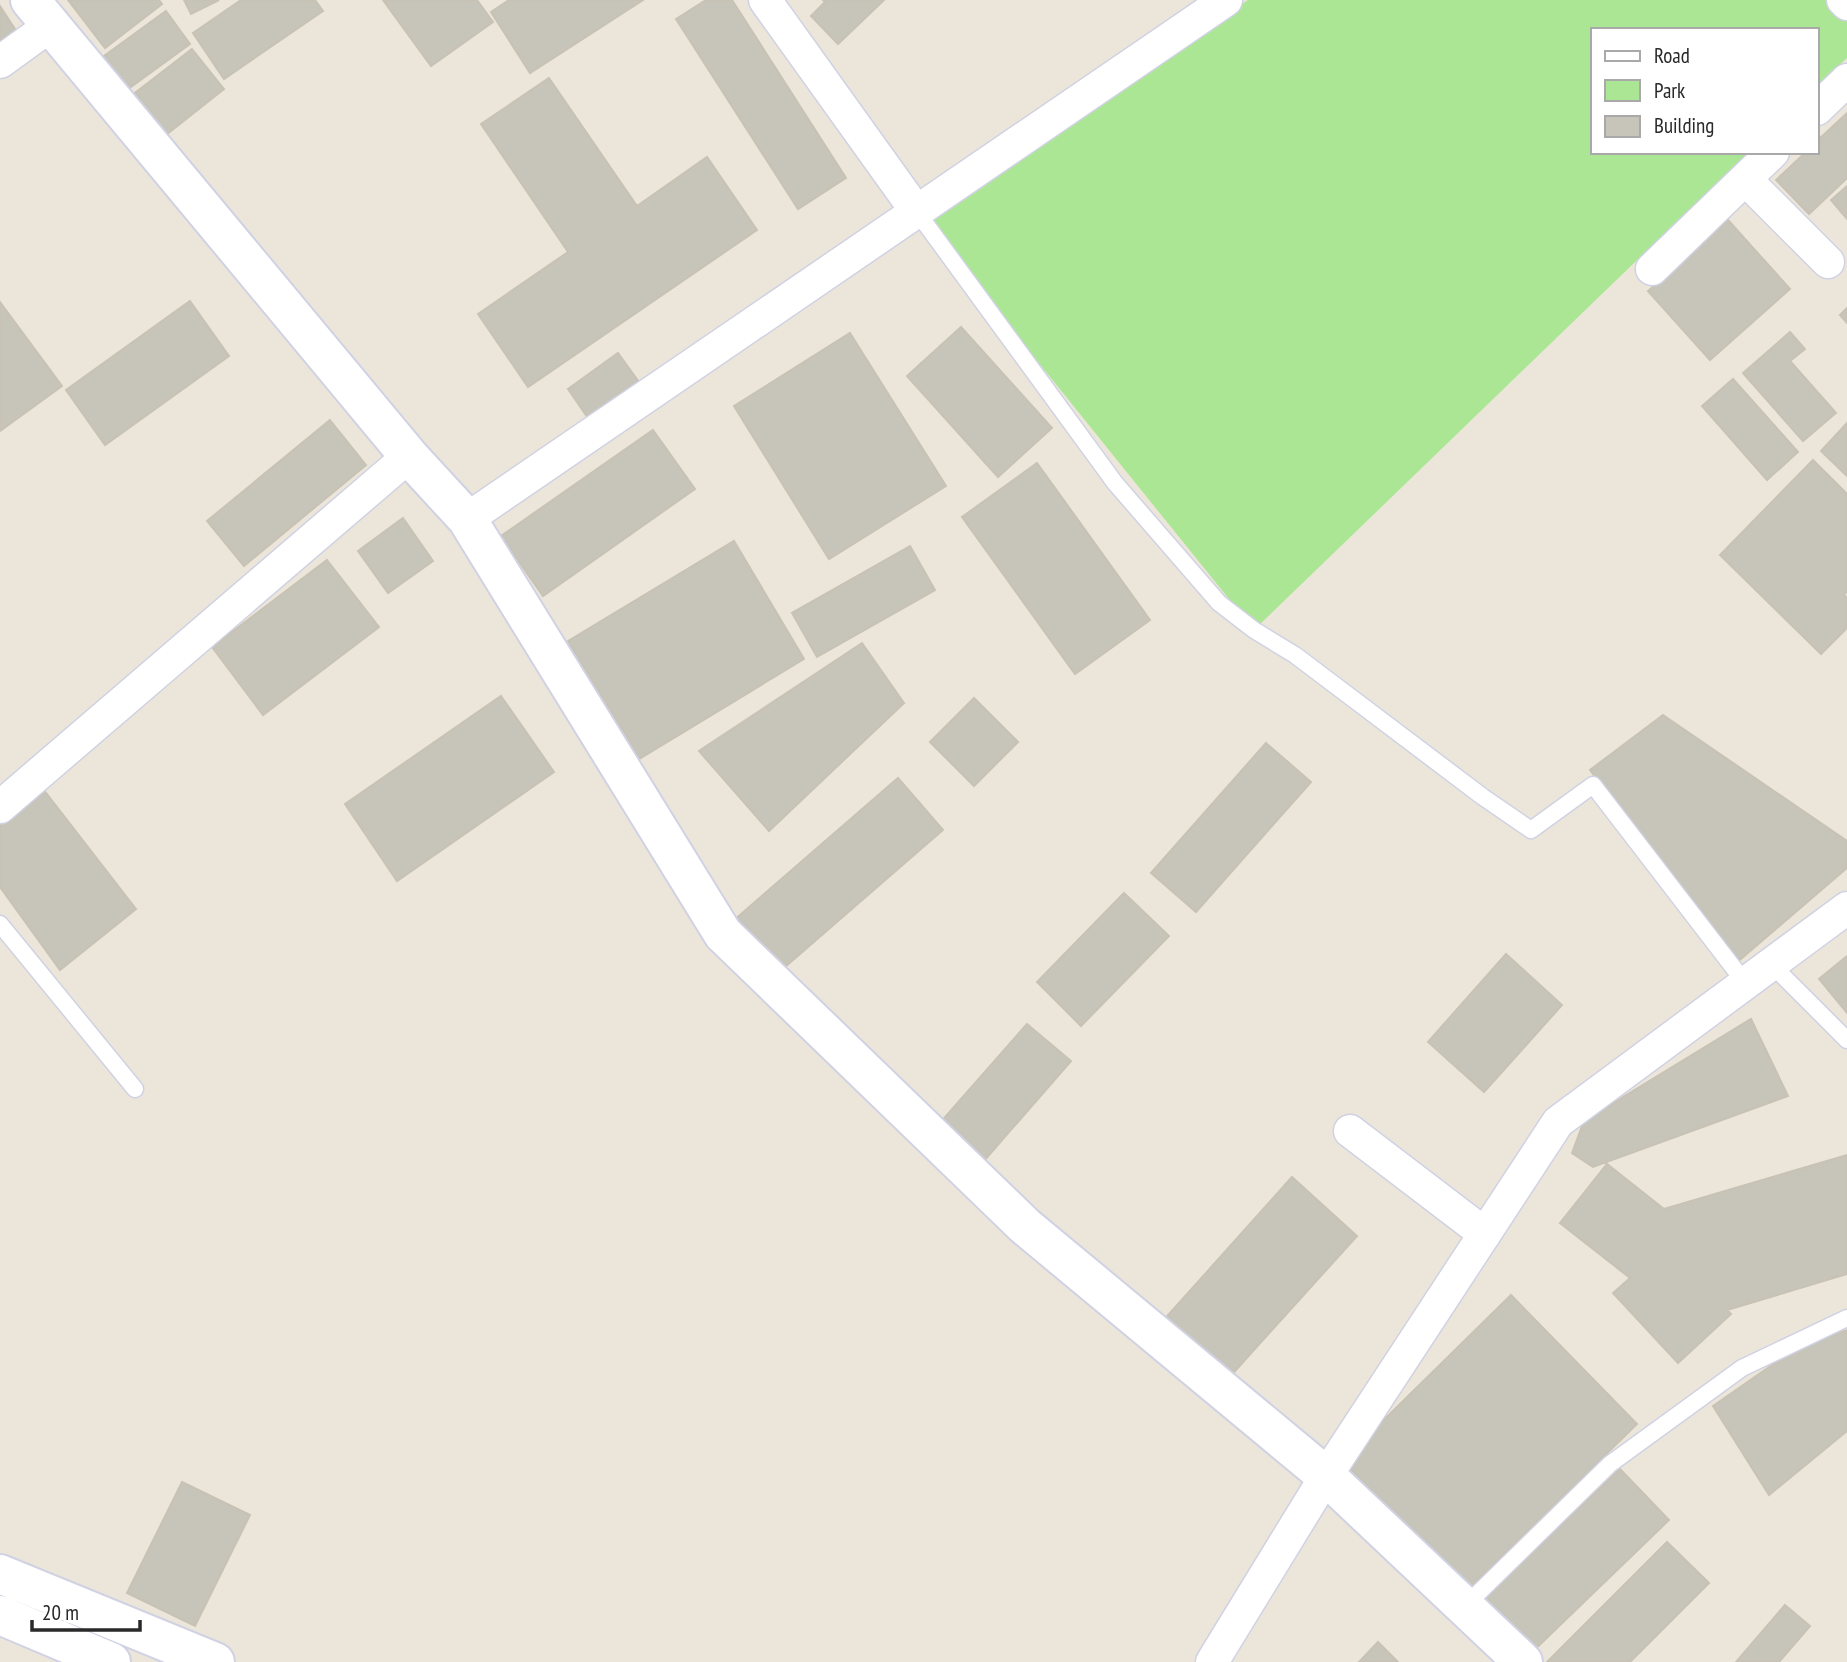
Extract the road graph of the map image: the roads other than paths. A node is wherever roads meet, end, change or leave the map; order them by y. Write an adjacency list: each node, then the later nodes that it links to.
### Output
1 (765, 0): 11 (street)
2 (1226, 0): 11 (street)
3 (1843, 0): 4 (street)
4 (1847, 4)
5 (40, 13): 6 (street); 14 (street)
6 (0, 62)
7 (1847, 80): 8 (street)
8 (1819, 107)
9 (1771, 154): 10 (street)
10 (1745, 179): 12 (street); 13 (street)
11 (917, 212): 15 (street); 20 (lane)
12 (1828, 262)
13 (1652, 269)
14 (409, 456): 15 (street); 16 (street)
15 (467, 519): 26 (street)
16 (0, 807)
17 (1847, 908): 19 (street)
18 (0, 924): 22 (lane)
19 (1771, 964): 20 (street); 21 (lane)
20 (1746, 984): 24 (street)
21 (1847, 1040)
22 (135, 1089)
23 (1350, 1131): 24 (street)
24 (1485, 1234): 26 (street)
25 (1847, 1318): 28 (lane)
26 (1326, 1476): 28 (street); 32 (street)
27 (0, 1574): 31 (street)
28 (1464, 1607): 33 (street)
29 (0, 1615): 30 (street)
30 (111, 1662)
31 (215, 1662)
32 (1212, 1662)
33 (1523, 1662)

